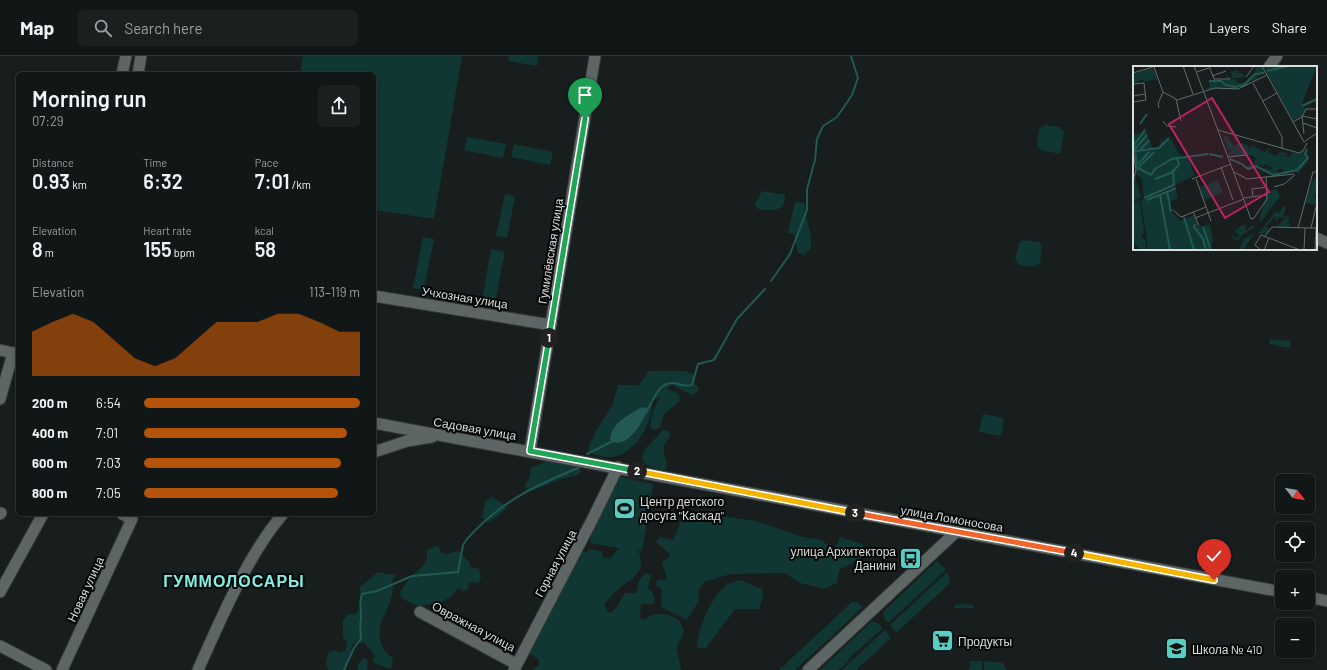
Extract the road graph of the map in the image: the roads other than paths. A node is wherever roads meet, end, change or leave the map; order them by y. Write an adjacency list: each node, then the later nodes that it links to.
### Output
1 (126, 56): 6 (street)
2 (141, 56): 7 (street)
3 (595, 56): 11 (street, Гумилёвская улица)
4 (1277, 56): 5 (street)
5 (1270, 66)
6 (122, 72)
7 (138, 72)
8 (1317, 238): 9 (street)
9 (1327, 243)
10 (376, 296): 11 (street, Учхозная улица)
11 (551, 325): 18 (street, Гумилёвская улица)
12 (0, 350): 13 (street)
13 (15, 353): 14 (street)
14 (0, 398)
15 (376, 423): 16 (street, Садовая улица)
16 (443, 436): 17 (street); 18 (street, Садовая улица)
17 (376, 451)
18 (530, 451): 19 (street, Садовая улица)
19 (618, 467): 23 (street, улица Ломоносова); 30 (street, Горная улица)
20 (42, 516): 25 (street)
21 (126, 516): 32 (street, Новая улица)
22 (281, 516): 33 (street)
23 (956, 532): 24 (street, улица Ломоносова); 34 (street)
24 (1275, 591)
25 (0, 592)
26 (1315, 598): 27 (street)
27 (1327, 601)
28 (420, 612): 30 (street, Овражная улица)
29 (0, 646): 31 (street)
30 (515, 667)
31 (46, 670)
32 (62, 670)
33 (198, 670)
34 (808, 670)

